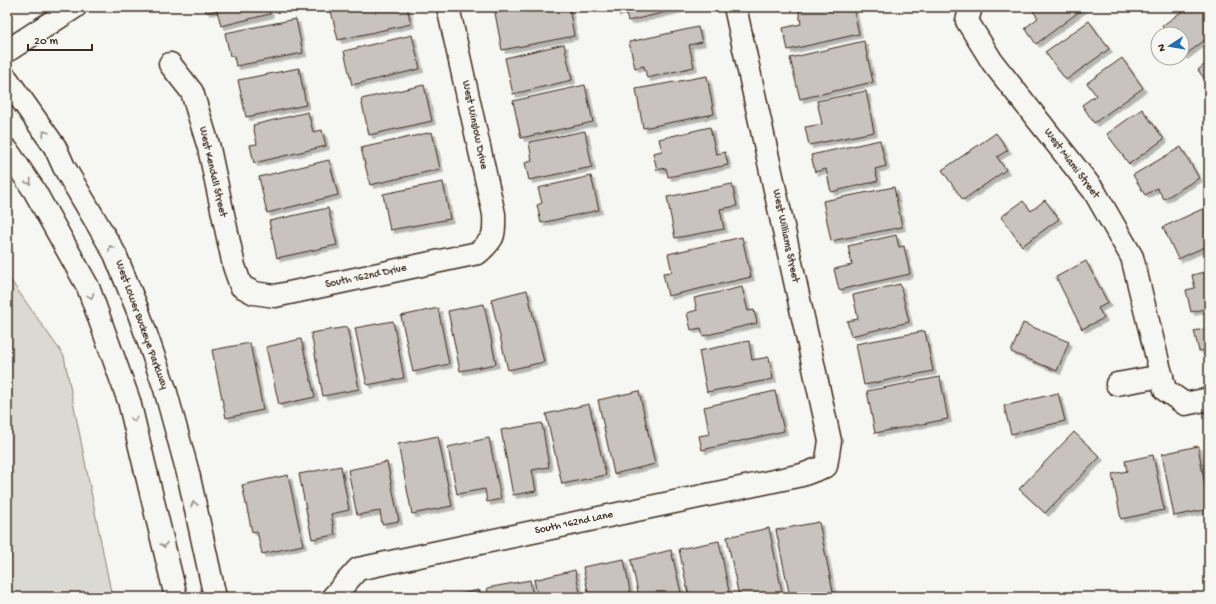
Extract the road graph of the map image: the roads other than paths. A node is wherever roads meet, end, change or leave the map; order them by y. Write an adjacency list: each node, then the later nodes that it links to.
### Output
1 (75, 7): 5 (street)
2 (448, 7): 9 (street, West Winslow Drive)
3 (735, 7): 14 (street, West Williams Street)
4 (969, 14): 11 (street, West Miami Street)
5 (7, 51)
6 (170, 64): 10 (street, West Kendall Street)
7 (7, 79): 16 (street, West Lower Buckeye Parkway, one-way to 7)
8 (7, 150): 15 (street, one-way to 15)
9 (490, 242): 10 (street, South 162nd Drive)
10 (241, 286)
11 (1163, 383): 12 (street); 13 (street)
12 (1117, 384)
13 (1209, 399)
14 (826, 466): 17 (street, South 162nd Lane)
15 (176, 597)
16 (214, 597)
17 (333, 597)

